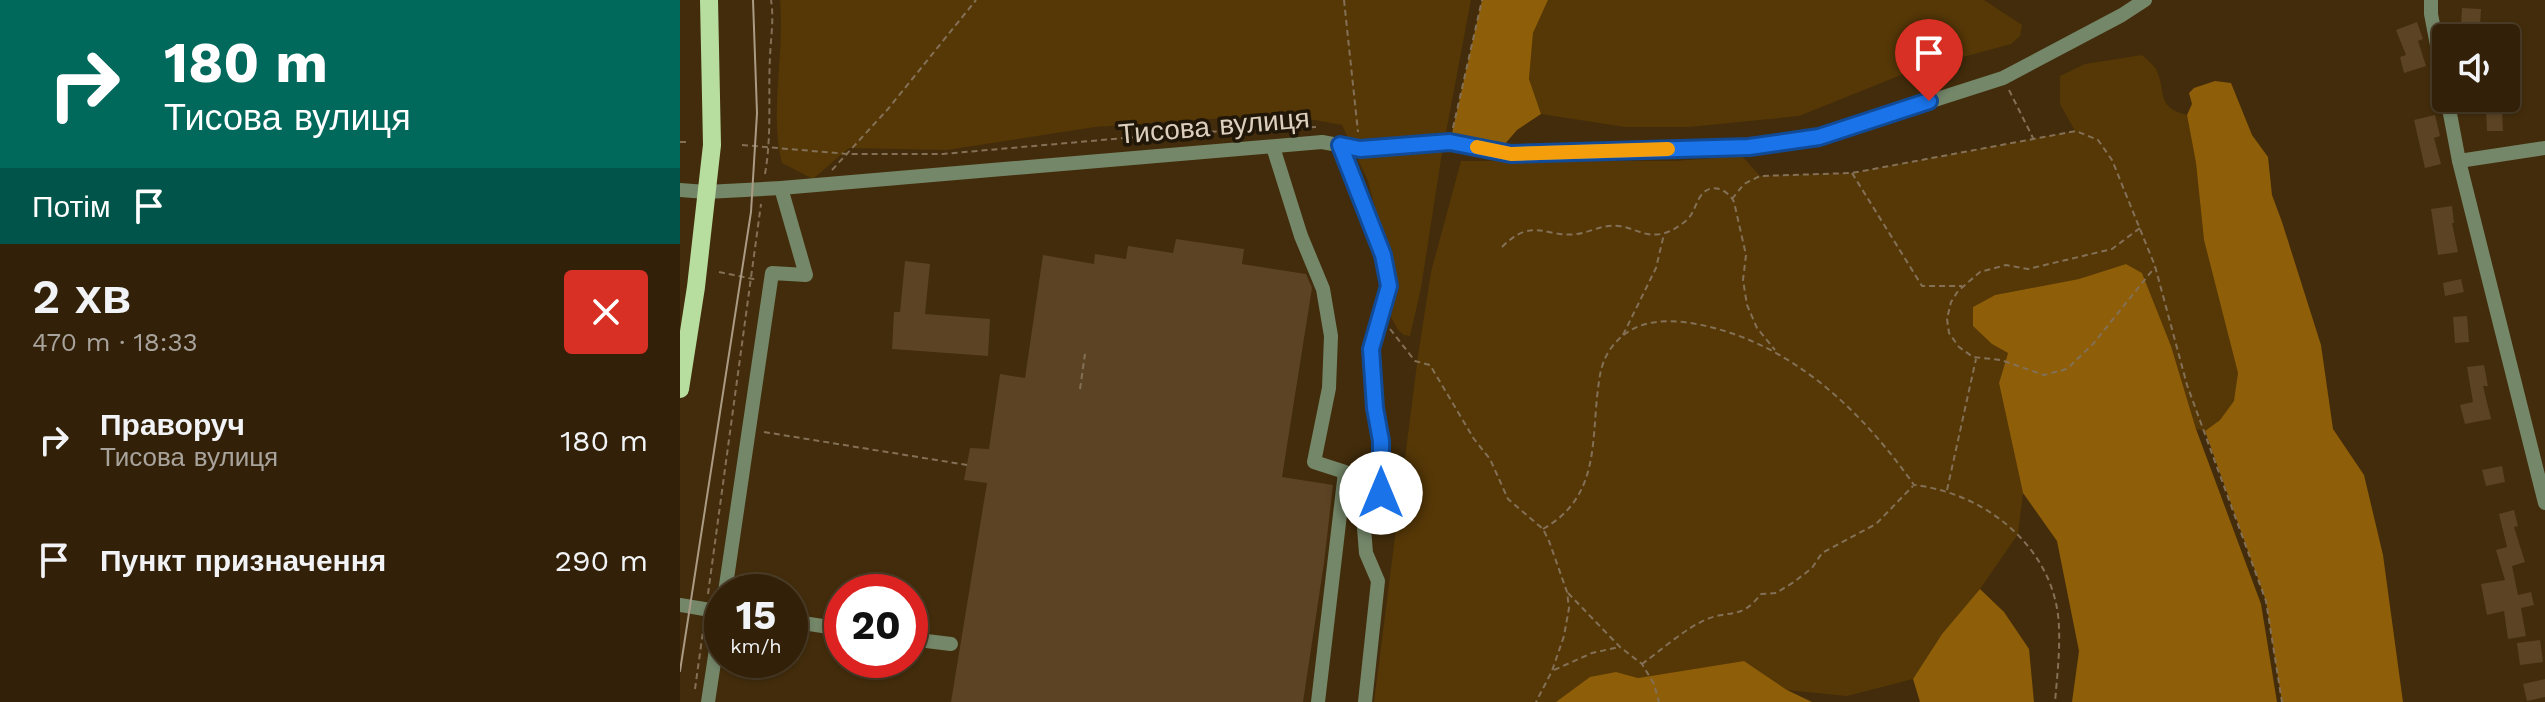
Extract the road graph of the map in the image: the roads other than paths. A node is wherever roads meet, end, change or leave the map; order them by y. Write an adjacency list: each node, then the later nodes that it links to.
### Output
1 (709, 0): 12 (main road)
2 (2431, 0): 4 (street)
3 (2145, 1): 6 (street, Тисова вулиця)
4 (2433, 24)
5 (2450, 112): 9 (street)
6 (1340, 145): 7 (street, Тисова вулиця); 23 (street)
7 (1273, 147): 10 (street, Тисова вулиця); 22 (street)
8 (2545, 148): 9 (street)
9 (2459, 161): 14 (street)
10 (781, 188): 12 (street, Тисова вулиця); 15 (street)
11 (680, 190): 12 (street, Тисова вулиця)
12 (706, 192): 13 (main road)
13 (680, 389)
14 (2545, 503)
15 (728, 574)
16 (680, 605): 17 (street)
17 (704, 609)
18 (928, 641): 19 (street)
19 (951, 644)
20 (711, 678): 21 (street)
21 (708, 702)
22 (1318, 702)
23 (1365, 702)

